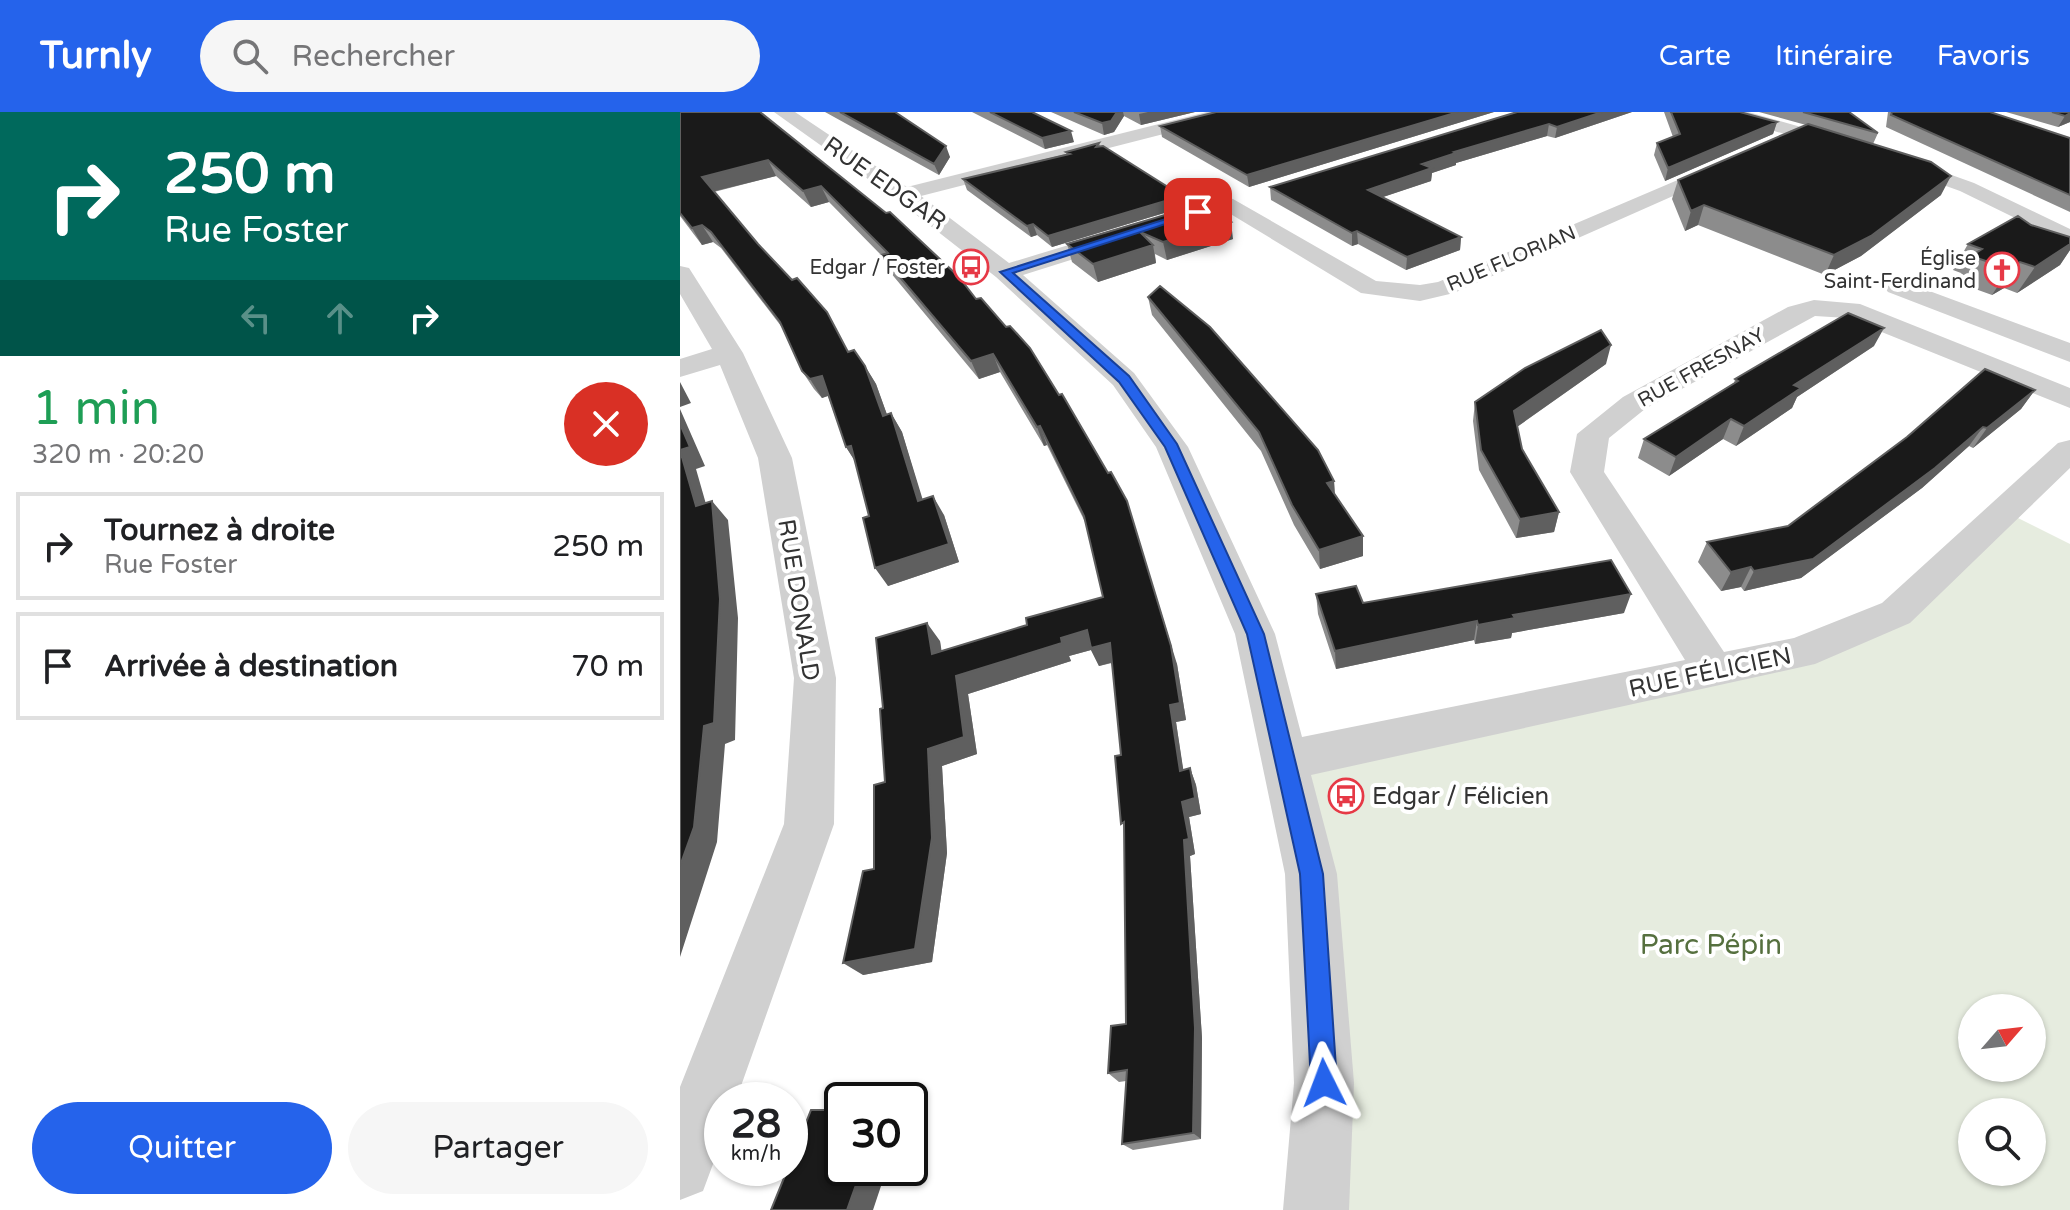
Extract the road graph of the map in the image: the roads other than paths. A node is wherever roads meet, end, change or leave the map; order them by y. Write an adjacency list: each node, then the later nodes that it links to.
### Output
1 (783, 112): 9 (street, RUE EDGAR)
2 (1228, 112): 6 (street)
3 (1728, 112): 4 (street)
4 (1801, 132): 7 (street); 12 (street)
5 (1077, 134): 6 (street)
6 (1102, 144): 9 (street)
7 (1772, 145)
8 (1744, 157): 10 (street, RUE FLORIAN)
9 (904, 194): 13 (street, RUE EDGAR)
10 (1255, 195)
11 (1137, 231): 13 (street)
12 (2070, 238)
13 (1005, 272): 22 (street, RUE EDGAR)
14 (680, 273): 16 (street, RUE DONALD)
15 (1897, 287): 17 (street)
16 (729, 353): 18 (street); 23 (street, RUE DONALD)
17 (2070, 353)
18 (680, 368)
19 (2070, 399): 21 (street, RUE FRESNAY)
20 (2070, 450): 21 (street, RUE FÉLICIEN)
21 (1714, 671): 22 (street, RUE FÉLICIEN)
22 (1284, 761): 24 (street, RUE EDGAR)
23 (680, 1168)
24 (1316, 1210)

